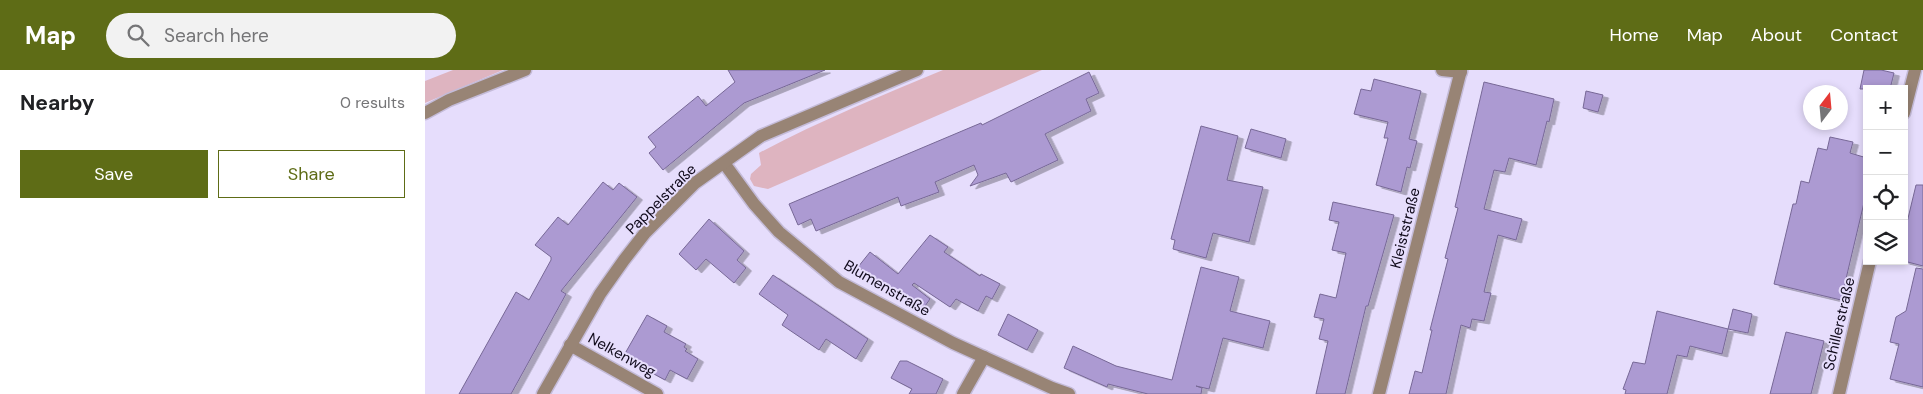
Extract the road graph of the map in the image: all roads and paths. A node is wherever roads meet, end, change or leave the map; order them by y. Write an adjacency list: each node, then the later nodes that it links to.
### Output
1 (525, 70): 7 (street)
2 (917, 70): 8 (street, Pappelstraße)
3 (1442, 70): 5 (street)
4 (1915, 70): 6 (street)
5 (1461, 71): 16 (street, Kleiststraße)
6 (1908, 97)
7 (425, 113)
8 (724, 163): 10 (street, Pappelstraße); 11 (street, Blumenstraße)
9 (1869, 265): 17 (street, Schillerstraße)
10 (570, 345): 12 (street, Pappelstraße); 13 (street, Nelkenweg)
11 (984, 357): 14 (street); 15 (street, Blumenstraße)
12 (543, 394)
13 (657, 394)
14 (963, 394)
15 (1069, 394)
16 (1379, 394)
17 (1839, 394)

